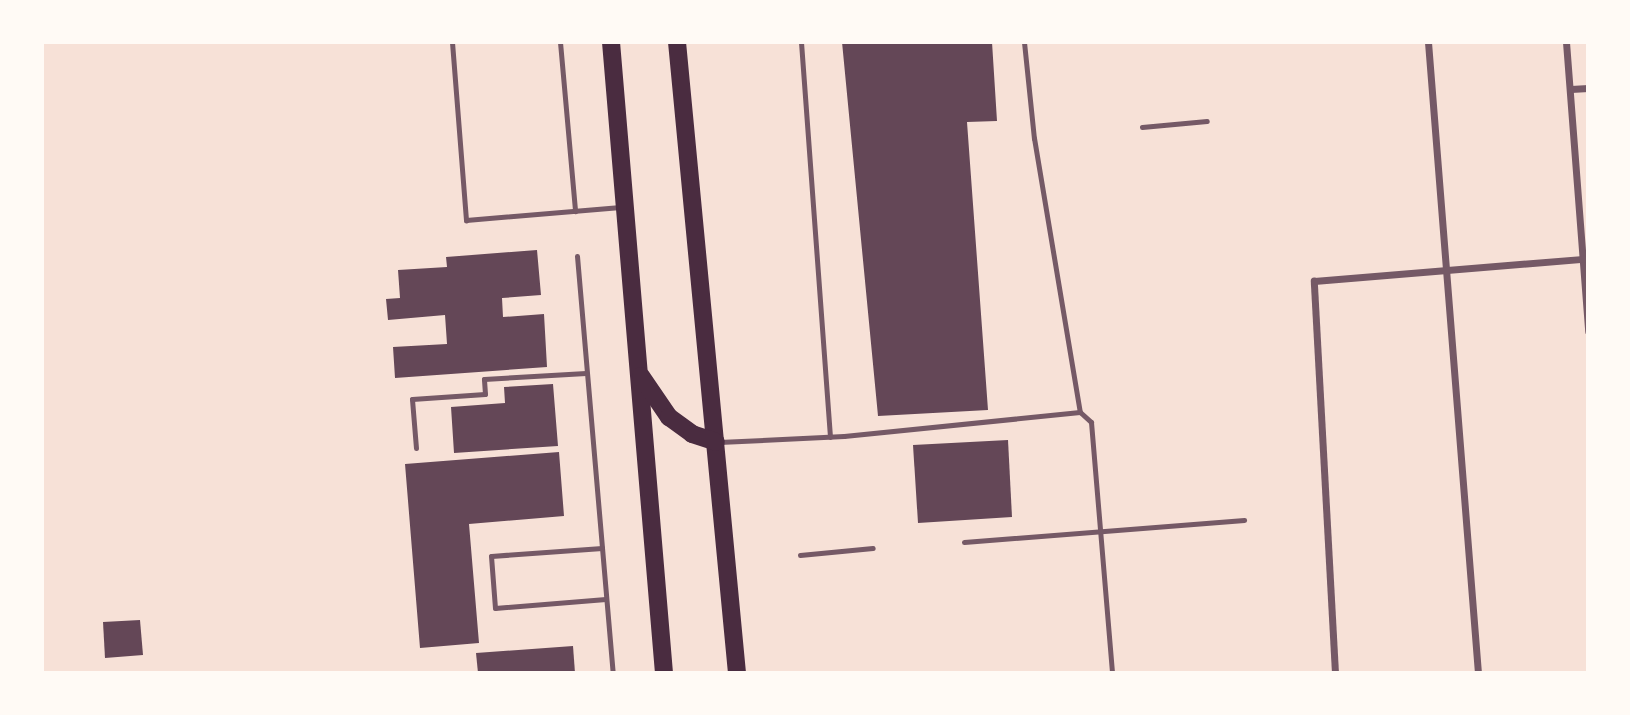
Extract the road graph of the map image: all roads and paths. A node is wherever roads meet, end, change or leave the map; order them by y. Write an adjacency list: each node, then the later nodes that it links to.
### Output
1 (452, 42): 14 (lane)
2 (561, 42): 14 (lane)
3 (611, 42): 13 (main road)
4 (677, 42): 23 (main road)
5 (801, 42): 22 (lane)
6 (1024, 42): 21 (lane)
7 (1428, 42): 17 (street)
8 (1566, 42): 10 (street)
9 (1588, 88): 10 (street)
10 (1572, 89): 16 (street)
11 (1207, 121): 12 (lane)
12 (1142, 127)
13 (626, 207): 14 (lane); 20 (main road)
14 (575, 211)
15 (578, 256): 19 (lane)
16 (1583, 259): 17 (street); 18 (street)
17 (1445, 271): 36 (street); 37 (street)
18 (1588, 331)
19 (586, 373): 24 (lane); 28 (lane)
20 (639, 373): 23 (main road); 33 (main road)
21 (1080, 412): 22 (lane); 26 (lane)
22 (830, 437): 23 (lane)
23 (716, 442): 34 (main road)
24 (416, 449)
25 (1244, 520): 26 (lane)
26 (1100, 534): 27 (lane); 35 (lane)
27 (964, 542)
28 (602, 548): 31 (lane); 31 (lane)
29 (873, 548): 30 (lane)
30 (800, 555)
31 (606, 599): 32 (lane)
32 (613, 673)
33 (664, 673)
34 (737, 673)
35 (1112, 673)
36 (1335, 673)
37 (1478, 673)

